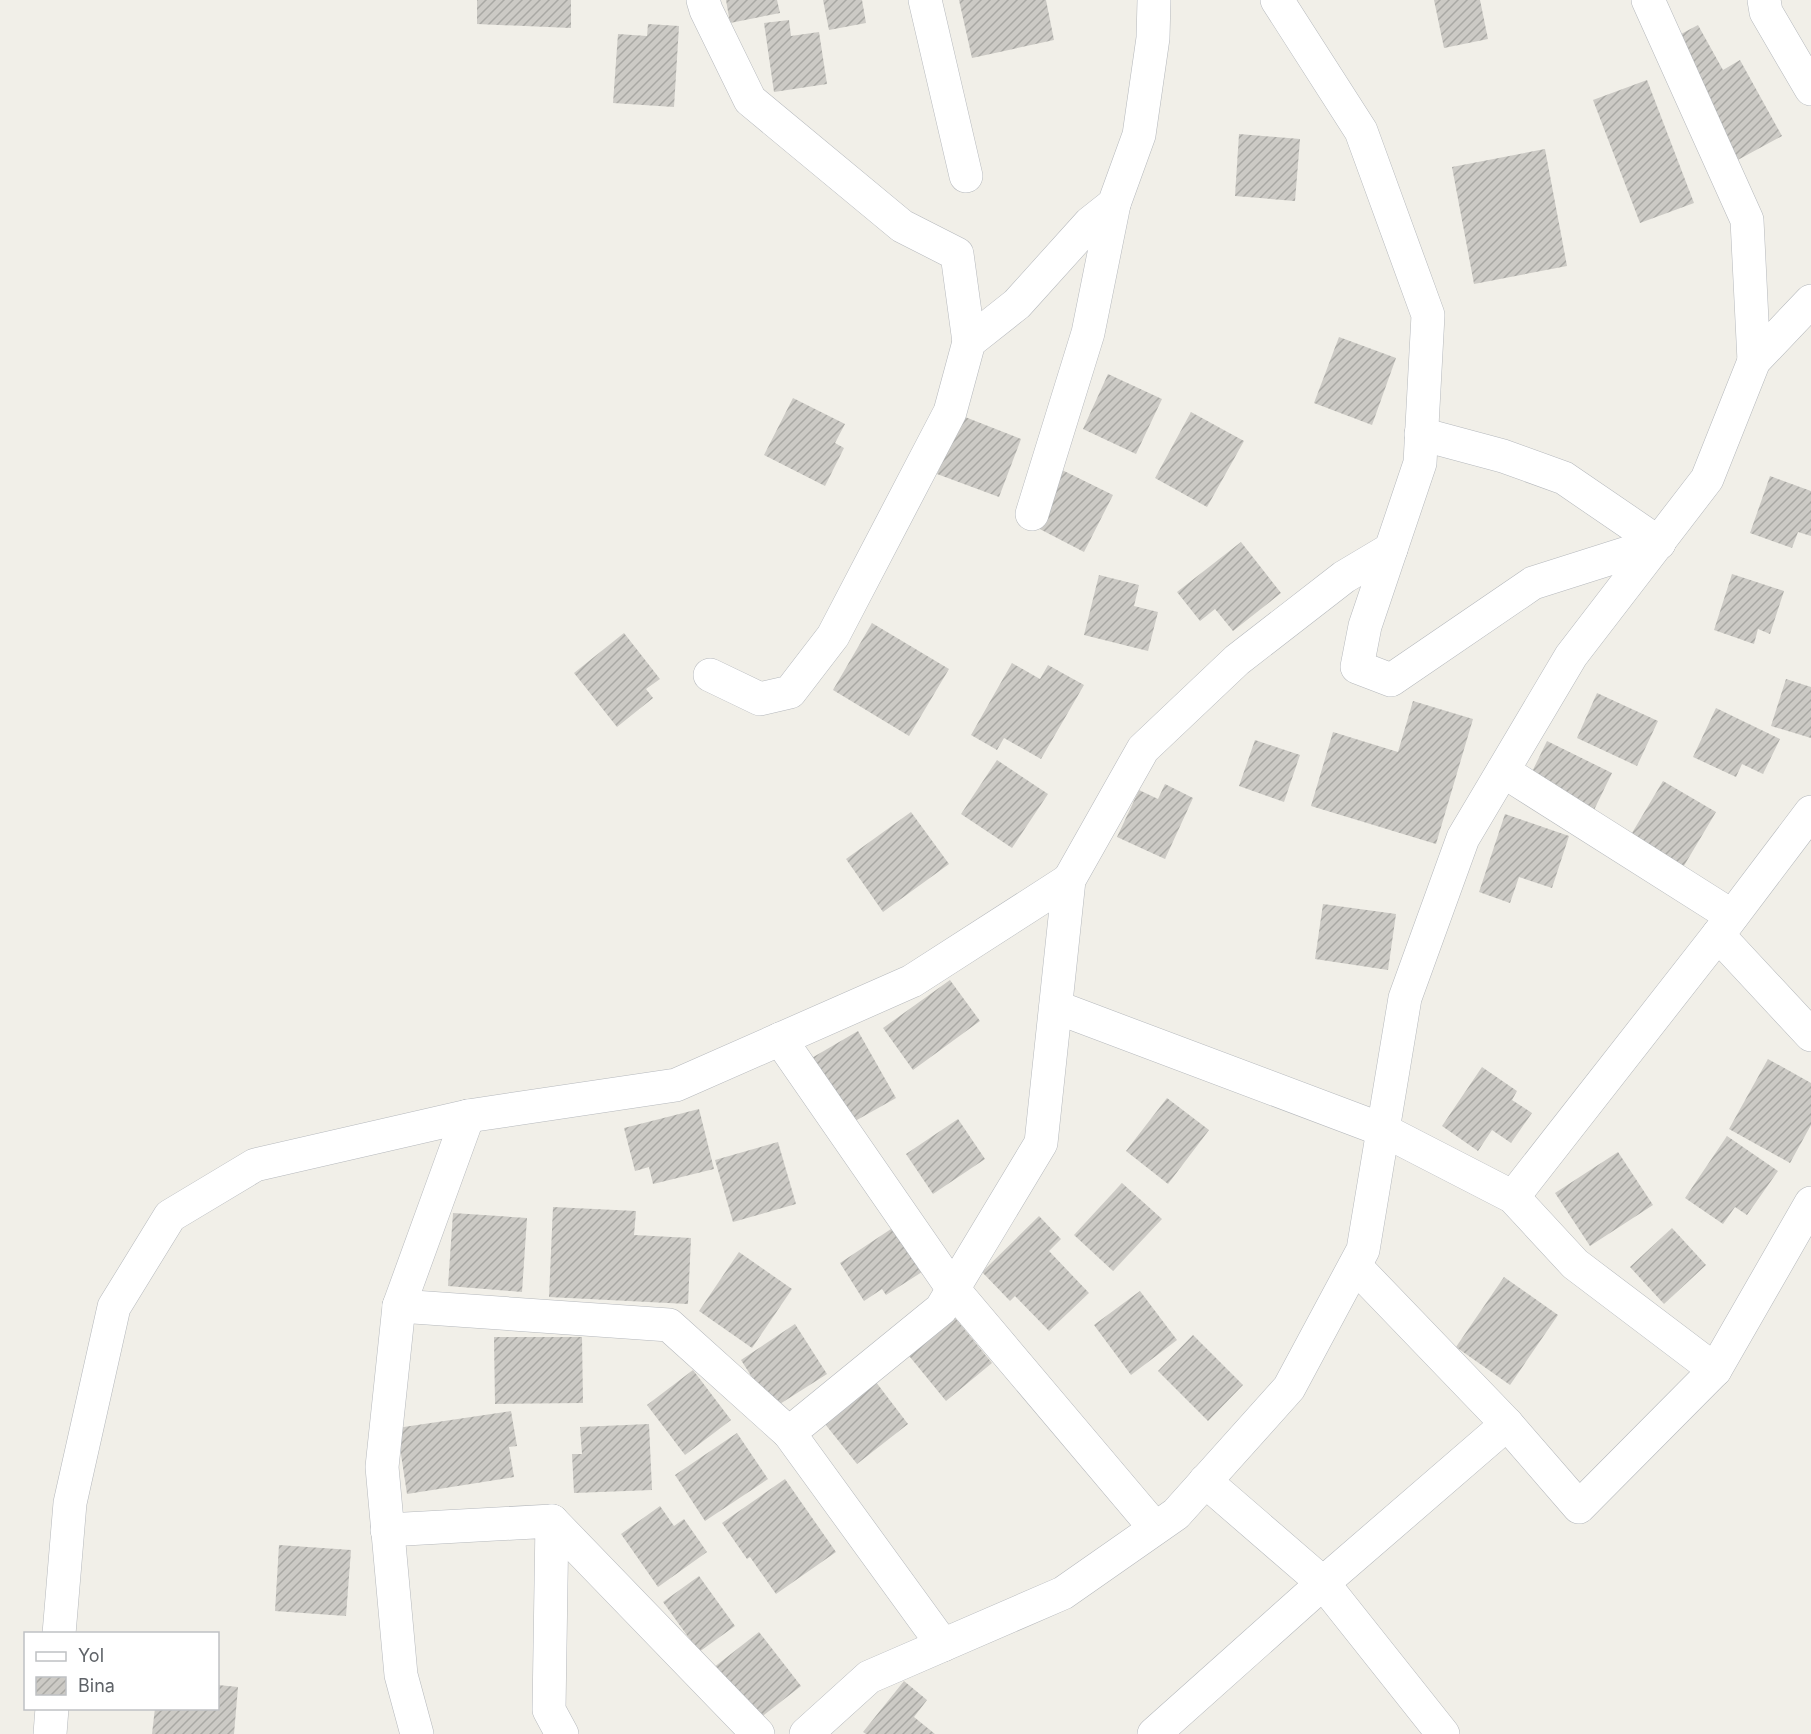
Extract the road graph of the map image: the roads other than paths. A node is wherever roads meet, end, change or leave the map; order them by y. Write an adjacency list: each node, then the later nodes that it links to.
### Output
1 (703, 0): 11 (street)
2 (925, 0): 8 (street)
3 (1154, 0): 9 (street)
4 (1277, 0): 13 (street)
5 (1648, 0): 12 (street)
6 (1764, 0): 7 (street)
7 (1811, 89)
8 (966, 176)
9 (1114, 204): 11 (street); 14 (street)
10 (1811, 301): 12 (street)
11 (969, 342): 17 (street)
12 (1754, 361): 15 (street)
13 (1421, 434): 15 (street); 16 (street)
14 (1032, 514)
15 (1659, 543): 16 (street); 18 (street)
16 (1391, 549): 20 (street)
17 (710, 675)
18 (1503, 771): 21 (street); 26 (street)
19 (1811, 812): 21 (street)
20 (1069, 880): 22 (street); 24 (street)
21 (1725, 926): 23 (street); 27 (street)
22 (1056, 1007): 26 (street); 30 (street)
23 (1811, 1035)
24 (780, 1039): 25 (street); 30 (street)
25 (468, 1116): 31 (street); 40 (street)
26 (1383, 1130): 27 (street); 29 (street)
27 (1513, 1197): 32 (street)
28 (1811, 1203): 32 (street)
29 (1355, 1266): 33 (street); 35 (street)
30 (953, 1289): 34 (street); 37 (street)
31 (399, 1306): 34 (street); 38 (street)
32 (1715, 1370): 33 (street)
33 (1508, 1424): 39 (street)
34 (789, 1433): 41 (street)
35 (1205, 1481): 37 (street); 39 (street)
36 (552, 1521): 38 (street); 46 (street); 47 (street)
37 (1155, 1528): 41 (street)
38 (387, 1530): 45 (street)
39 (1323, 1583): 43 (street); 49 (street)
40 (59, 1632)
41 (943, 1645): 48 (street)
42 (52, 1710): 44 (street)
43 (1169, 1729)
44 (50, 1734)
45 (417, 1734)
46 (562, 1734)
47 (758, 1734)
48 (806, 1734)
49 (1443, 1734)

